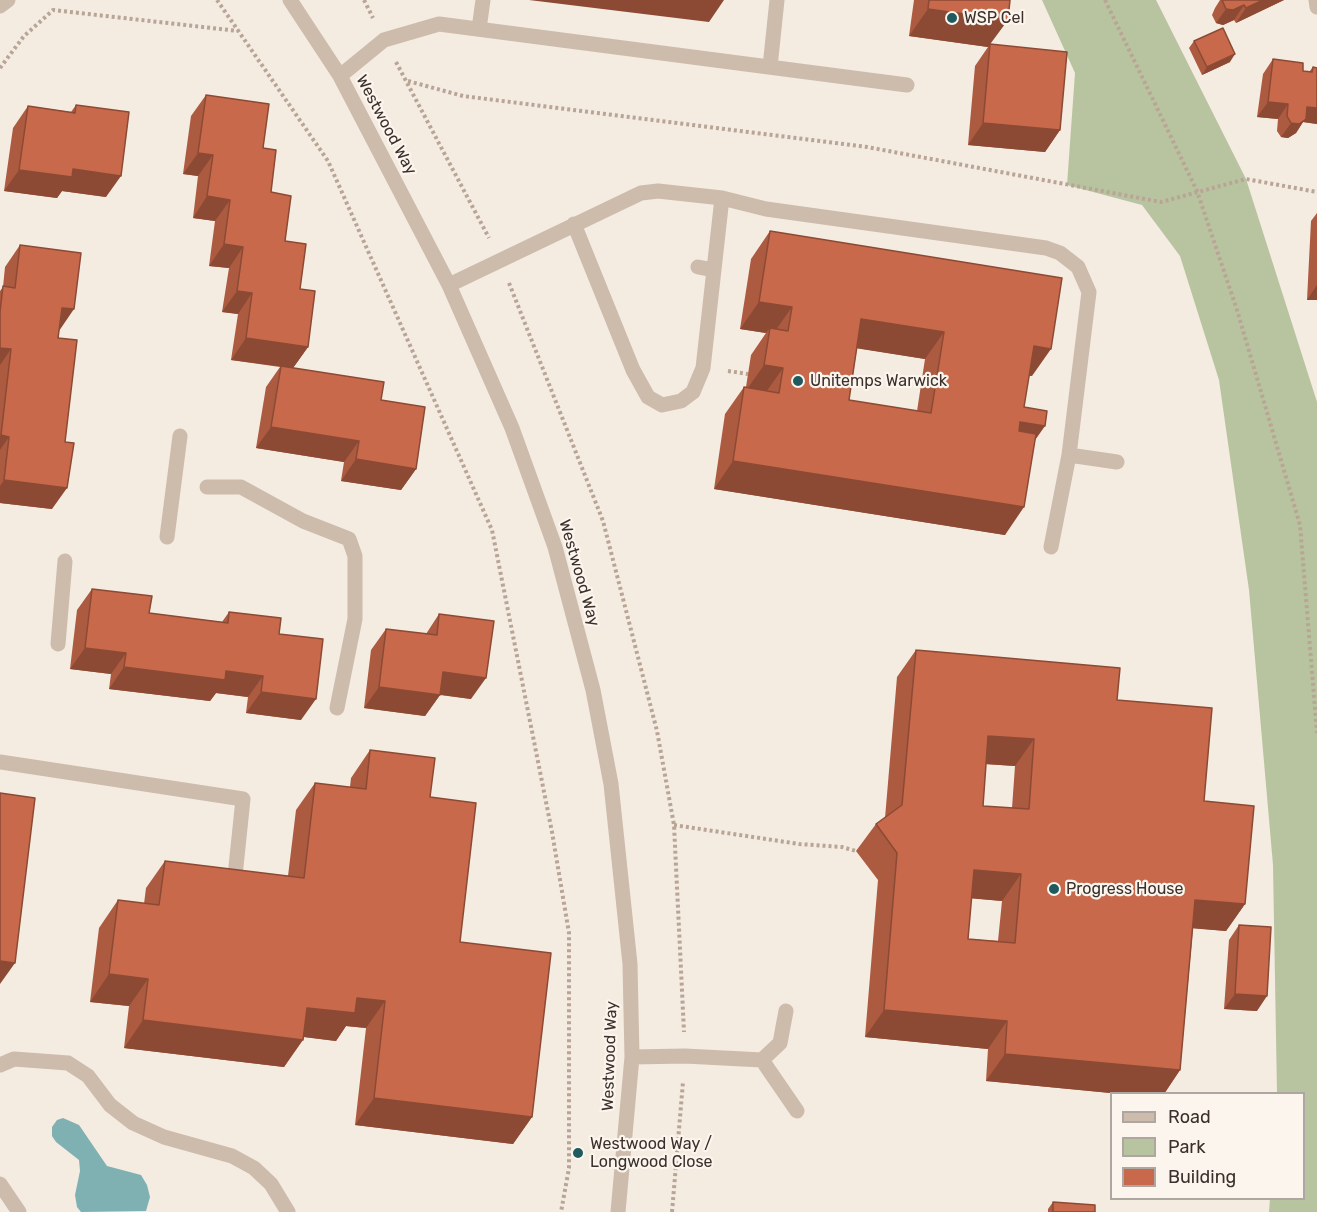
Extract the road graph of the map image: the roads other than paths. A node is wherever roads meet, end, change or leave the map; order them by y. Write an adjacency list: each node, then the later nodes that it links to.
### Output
1 (8, 0): 6 (street)
2 (290, 0): 10 (street, Westwood Way)
3 (483, 0): 8 (street)
4 (777, 0): 9 (street)
5 (1316, 0): 7 (street)
6 (0, 6)
7 (1317, 7)
8 (479, 29): 9 (street); 10 (street)
9 (770, 67): 11 (street)
10 (340, 76): 16 (street, Westwood Way)
11 (907, 85)
12 (722, 198): 13 (street); 15 (street); 18 (street)
13 (574, 224): 15 (street); 16 (street)
14 (698, 267): 15 (street)
15 (714, 270)
16 (449, 285): 29 (street, Westwood Way)
17 (180, 436): 21 (street)
18 (1069, 455): 19 (street); 22 (street)
19 (1117, 462)
20 (207, 488): 25 (street)
21 (168, 537)
22 (1051, 547)
23 (65, 561): 24 (street)
24 (58, 644)
25 (337, 708)
26 (0, 762): 27 (street)
27 (235, 876)
28 (786, 1011): 30 (street)
29 (632, 1057): 30 (street); 36 (street, Westwood Way)
30 (762, 1060): 32 (street)
31 (0, 1065): 35 (street)
32 (797, 1111)
33 (0, 1184): 34 (street)
34 (19, 1212)
35 (288, 1212)
36 (618, 1212)

